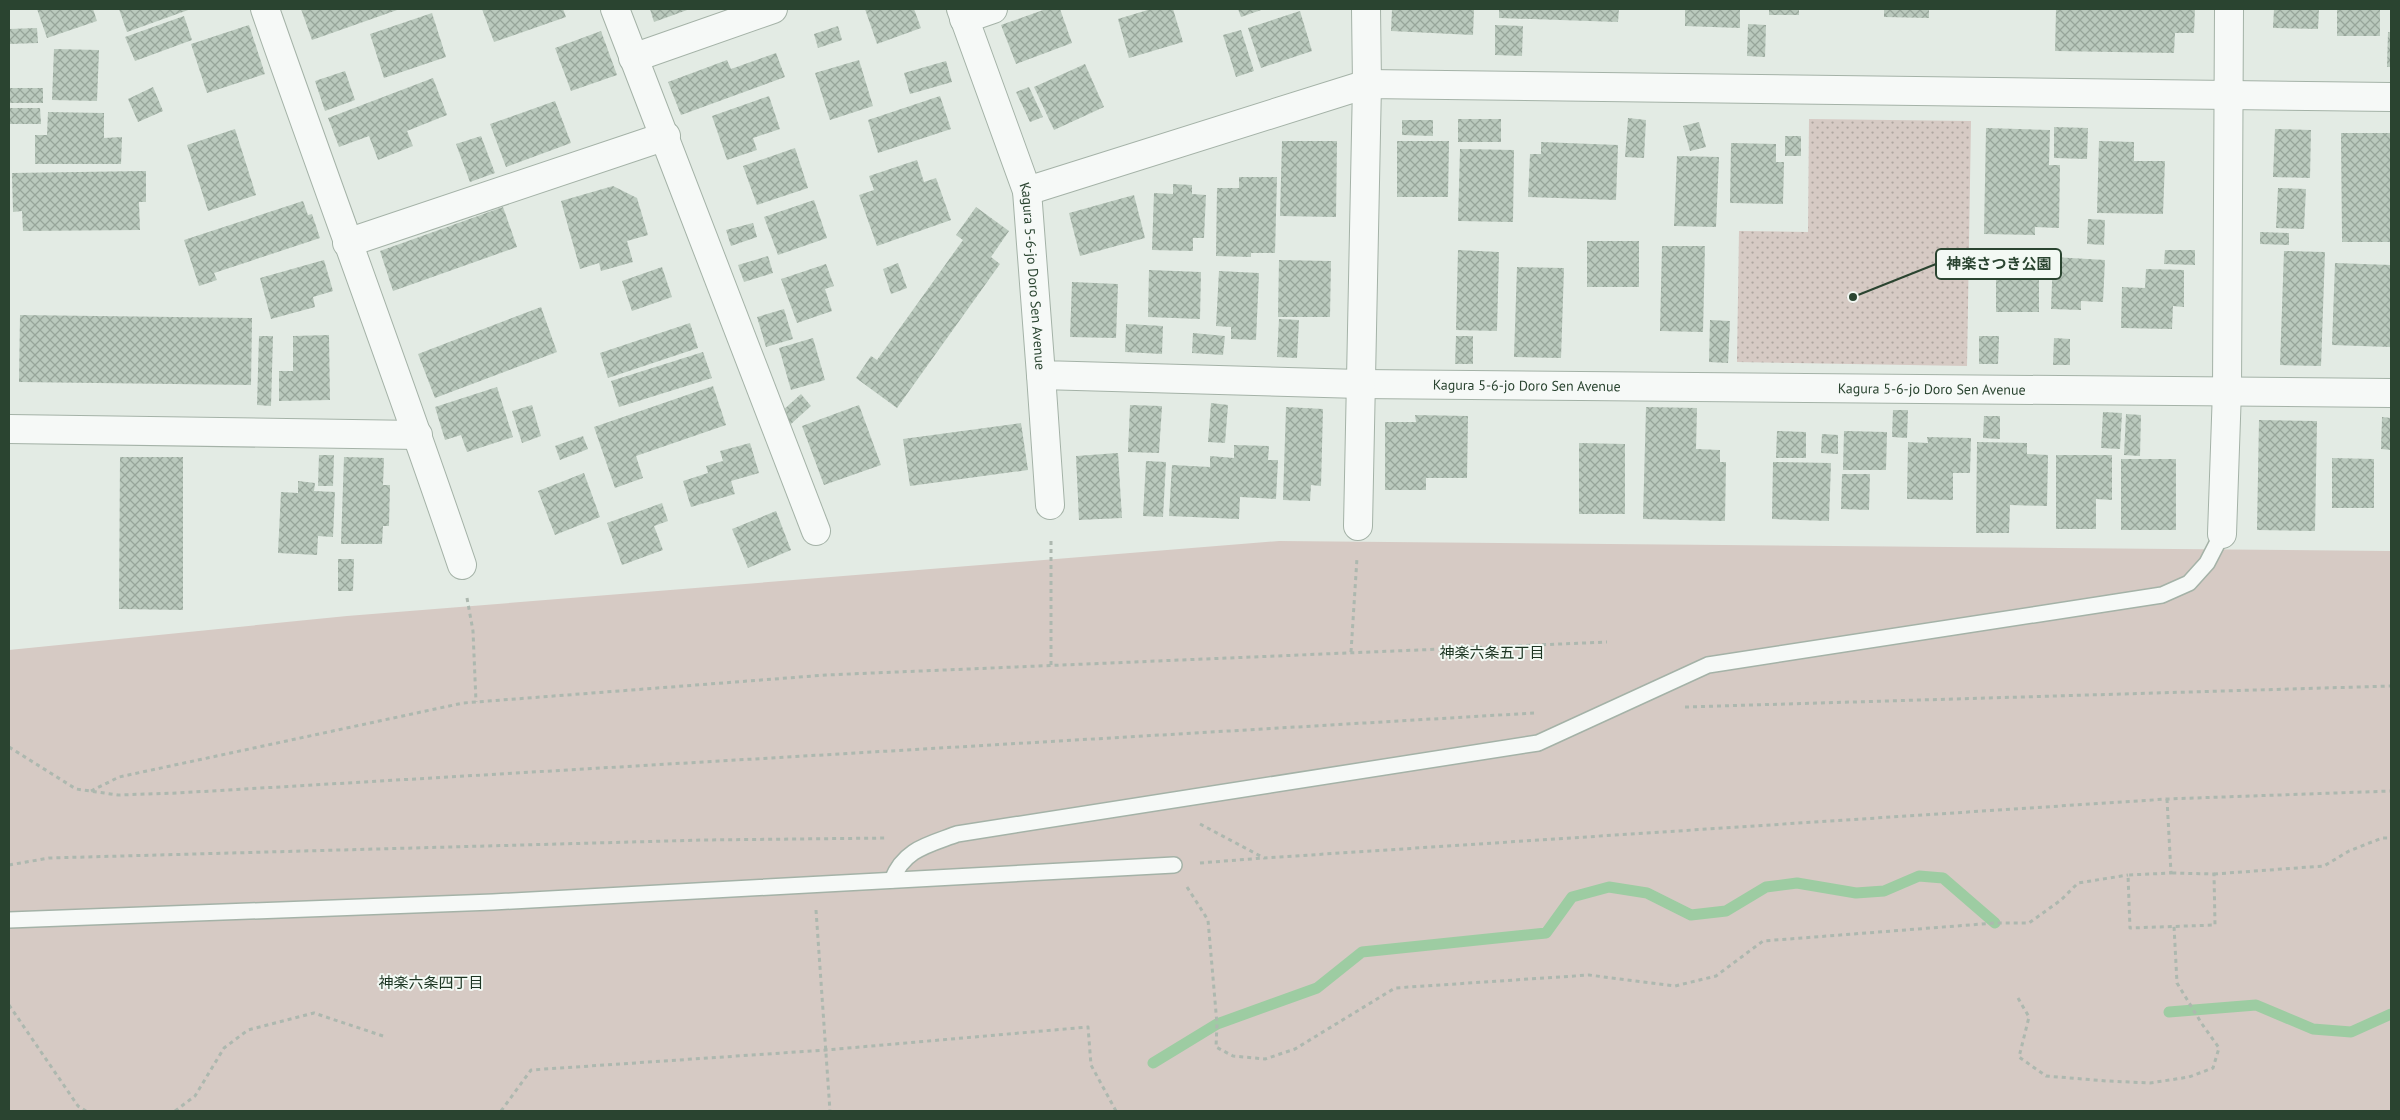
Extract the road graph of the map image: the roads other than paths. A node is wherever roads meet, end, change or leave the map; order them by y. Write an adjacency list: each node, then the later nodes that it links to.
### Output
1 (265, 9): 14 (street)
2 (615, 9): 8 (street)
3 (773, 9): 8 (street)
4 (993, 9): 7 (street)
5 (1366, 9): 9 (street)
6 (2229, 9): 10 (street)
7 (963, 14): 13 (street, Kagura 5-6-jo Doro Sen Avenue)
8 (633, 58): 12 (street)
9 (1367, 84): 10 (street); 13 (street); 16 (street)
10 (2229, 96): 11 (street); 17 (street)
11 (2391, 97)
12 (666, 136): 14 (street); 23 (street)
13 (1027, 191): 15 (street, Kagura 5-6-jo Doro Sen Avenue)
14 (347, 243): 20 (street)
15 (1041, 376): 16 (street, Kagura 5-6-jo Doro Sen Avenue); 21 (street)
16 (1360, 384): 17 (street, Kagura 5-6-jo Doro Sen Avenue); 22 (street)
17 (2227, 390): 18 (street, Kagura 5-6-jo Doro Sen Avenue); 24 (street)
18 (2391, 393)
19 (9, 429): 20 (street)
20 (418, 435): 25 (street)
21 (1050, 505)
22 (1358, 526)
23 (816, 531)
24 (2222, 534): 27 (lane)
25 (462, 565)
26 (1174, 865): 27 (lane)
27 (892, 880): 28 (lane)
28 (9, 920)

